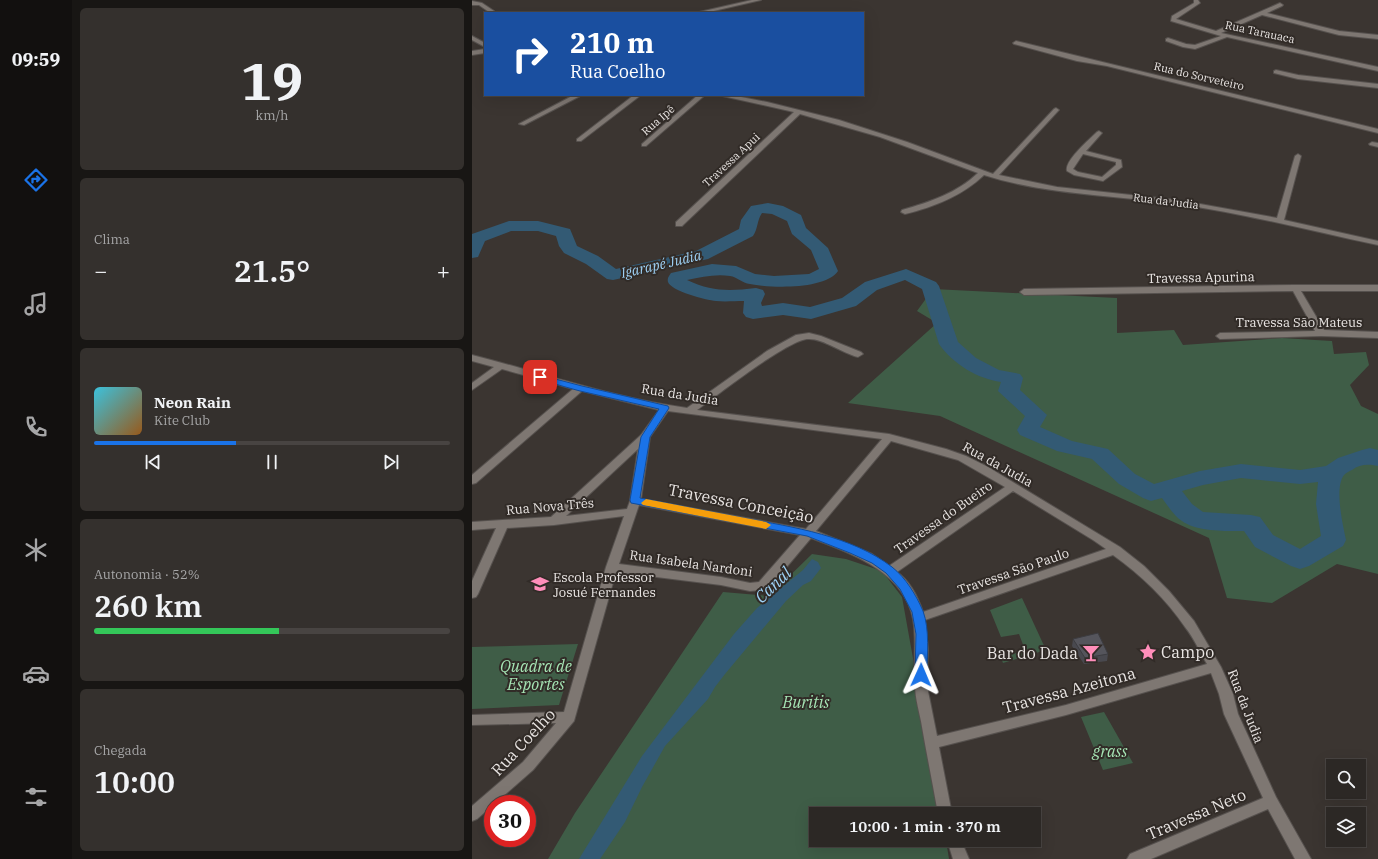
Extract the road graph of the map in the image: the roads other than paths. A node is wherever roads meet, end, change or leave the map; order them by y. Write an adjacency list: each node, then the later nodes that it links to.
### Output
1 (759, 0): 6 (street)
2 (1196, 0): 8 (street, Rua Tarauaca)
3 (472, 3): 5 (street)
4 (1280, 5): 7 (street)
5 (491, 11)
6 (703, 12)
7 (1262, 13): 8 (street); 10 (street)
8 (1216, 33): 9 (street, Rua Tarauaca)
9 (1228, 35): 12 (street); 17 (street, Rua Tarauaca)
10 (1378, 37)
11 (472, 38): 14 (street)
12 (1168, 40)
13 (1016, 43): 27 (street, Rua do Sorveteiro)
14 (484, 44)
15 (484, 51): 16 (street)
16 (472, 54)
17 (1378, 69)
18 (1276, 72): 19 (street)
19 (1378, 86)
20 (577, 96): 26 (street)
21 (637, 96): 29 (street)
22 (701, 96): 30 (street, Rua Ipê)
23 (726, 96): 25 (street, Rua da Judia)
24 (1056, 110): 34 (street)
25 (799, 112): 33 (street, Rua da Judia); 39 (street, Travessa Apui)
26 (522, 124)
27 (1378, 131)
28 (1099, 133): 31 (street)
29 (579, 140)
30 (644, 145)
31 (1082, 152): 35 (street); 35 (street)
32 (1298, 156): 38 (street)
33 (983, 173): 34 (street, Rua da Judia); 37 (street)
34 (994, 177): 36 (street, Rua da Judia)
35 (1103, 179): 36 (street)
36 (1110, 195): 38 (street, Rua da Judia)
37 (905, 212)
38 (1280, 222): 40 (street, Rua da Judia)
39 (679, 224)
40 (1378, 243)
41 (1295, 288): 42 (street, Travessa Apurina); 43 (street, Travessa Apurina); 44 (street)
42 (1378, 288)
43 (1024, 292)
44 (1321, 333): 45 (street, Travessa São Mateus); 46 (street, Travessa São Mateus)
45 (1378, 335)
46 (1220, 336)
47 (858, 354): 53 (street)
48 (472, 358): 49 (street, Rua da Judia)
49 (501, 366): 50 (street); 51 (street, Rua da Judia)
50 (472, 387)
51 (580, 388): 52 (street, Rua da Judia); 56 (street)
52 (665, 408): 53 (street, Rua da Judia); 54 (street, Rua Coelho)
53 (689, 411): 55 (street, Rua da Judia)
54 (645, 437): 58 (street, Rua Coelho); 60 (street)
55 (889, 437): 57 (street, Rua da Judia); 63 (street, Rua Isabela Nardoni)
56 (472, 481)
57 (1012, 487): 64 (street, Rua da Judia); 66 (street, Travessa do Bueiro)
58 (635, 500): 59 (street, Rua Coelho); 63 (street, Travessa Conceição)
59 (630, 512): 60 (street, Rua Nova Três); 65 (street, Rua Coelho)
60 (554, 521): 61 (street, Rua Nova Três)
61 (503, 524): 62 (street, Rua Nova Três); 67 (street)
62 (472, 526)
63 (809, 533): 65 (street, Rua Isabela Nardoni); 66 (street, Travessa Conceição)
64 (1116, 550): 68 (street, Travessa São Paulo); 69 (street, Rua da Judia)
65 (612, 566): 70 (street, Rua Coelho)
66 (890, 571): 68 (street, Travessa Conceição)
67 (472, 594)
68 (919, 618): 72 (street, Travessa Conceição)
69 (1215, 667): 72 (street, Travessa Azeitona); 73 (street, Rua da Judia)
70 (569, 717): 71 (street); 75 (street, Rua Coelho)
71 (472, 720)
72 (932, 743): 74 (street, Travessa Conceição)
73 (1272, 802): 78 (street, Travessa Neto); 79 (street, Rua da Judia)
74 (945, 807)
75 (472, 815)
76 (957, 847): 77 (street)
77 (961, 859)
78 (1135, 859)
79 (1303, 859)

